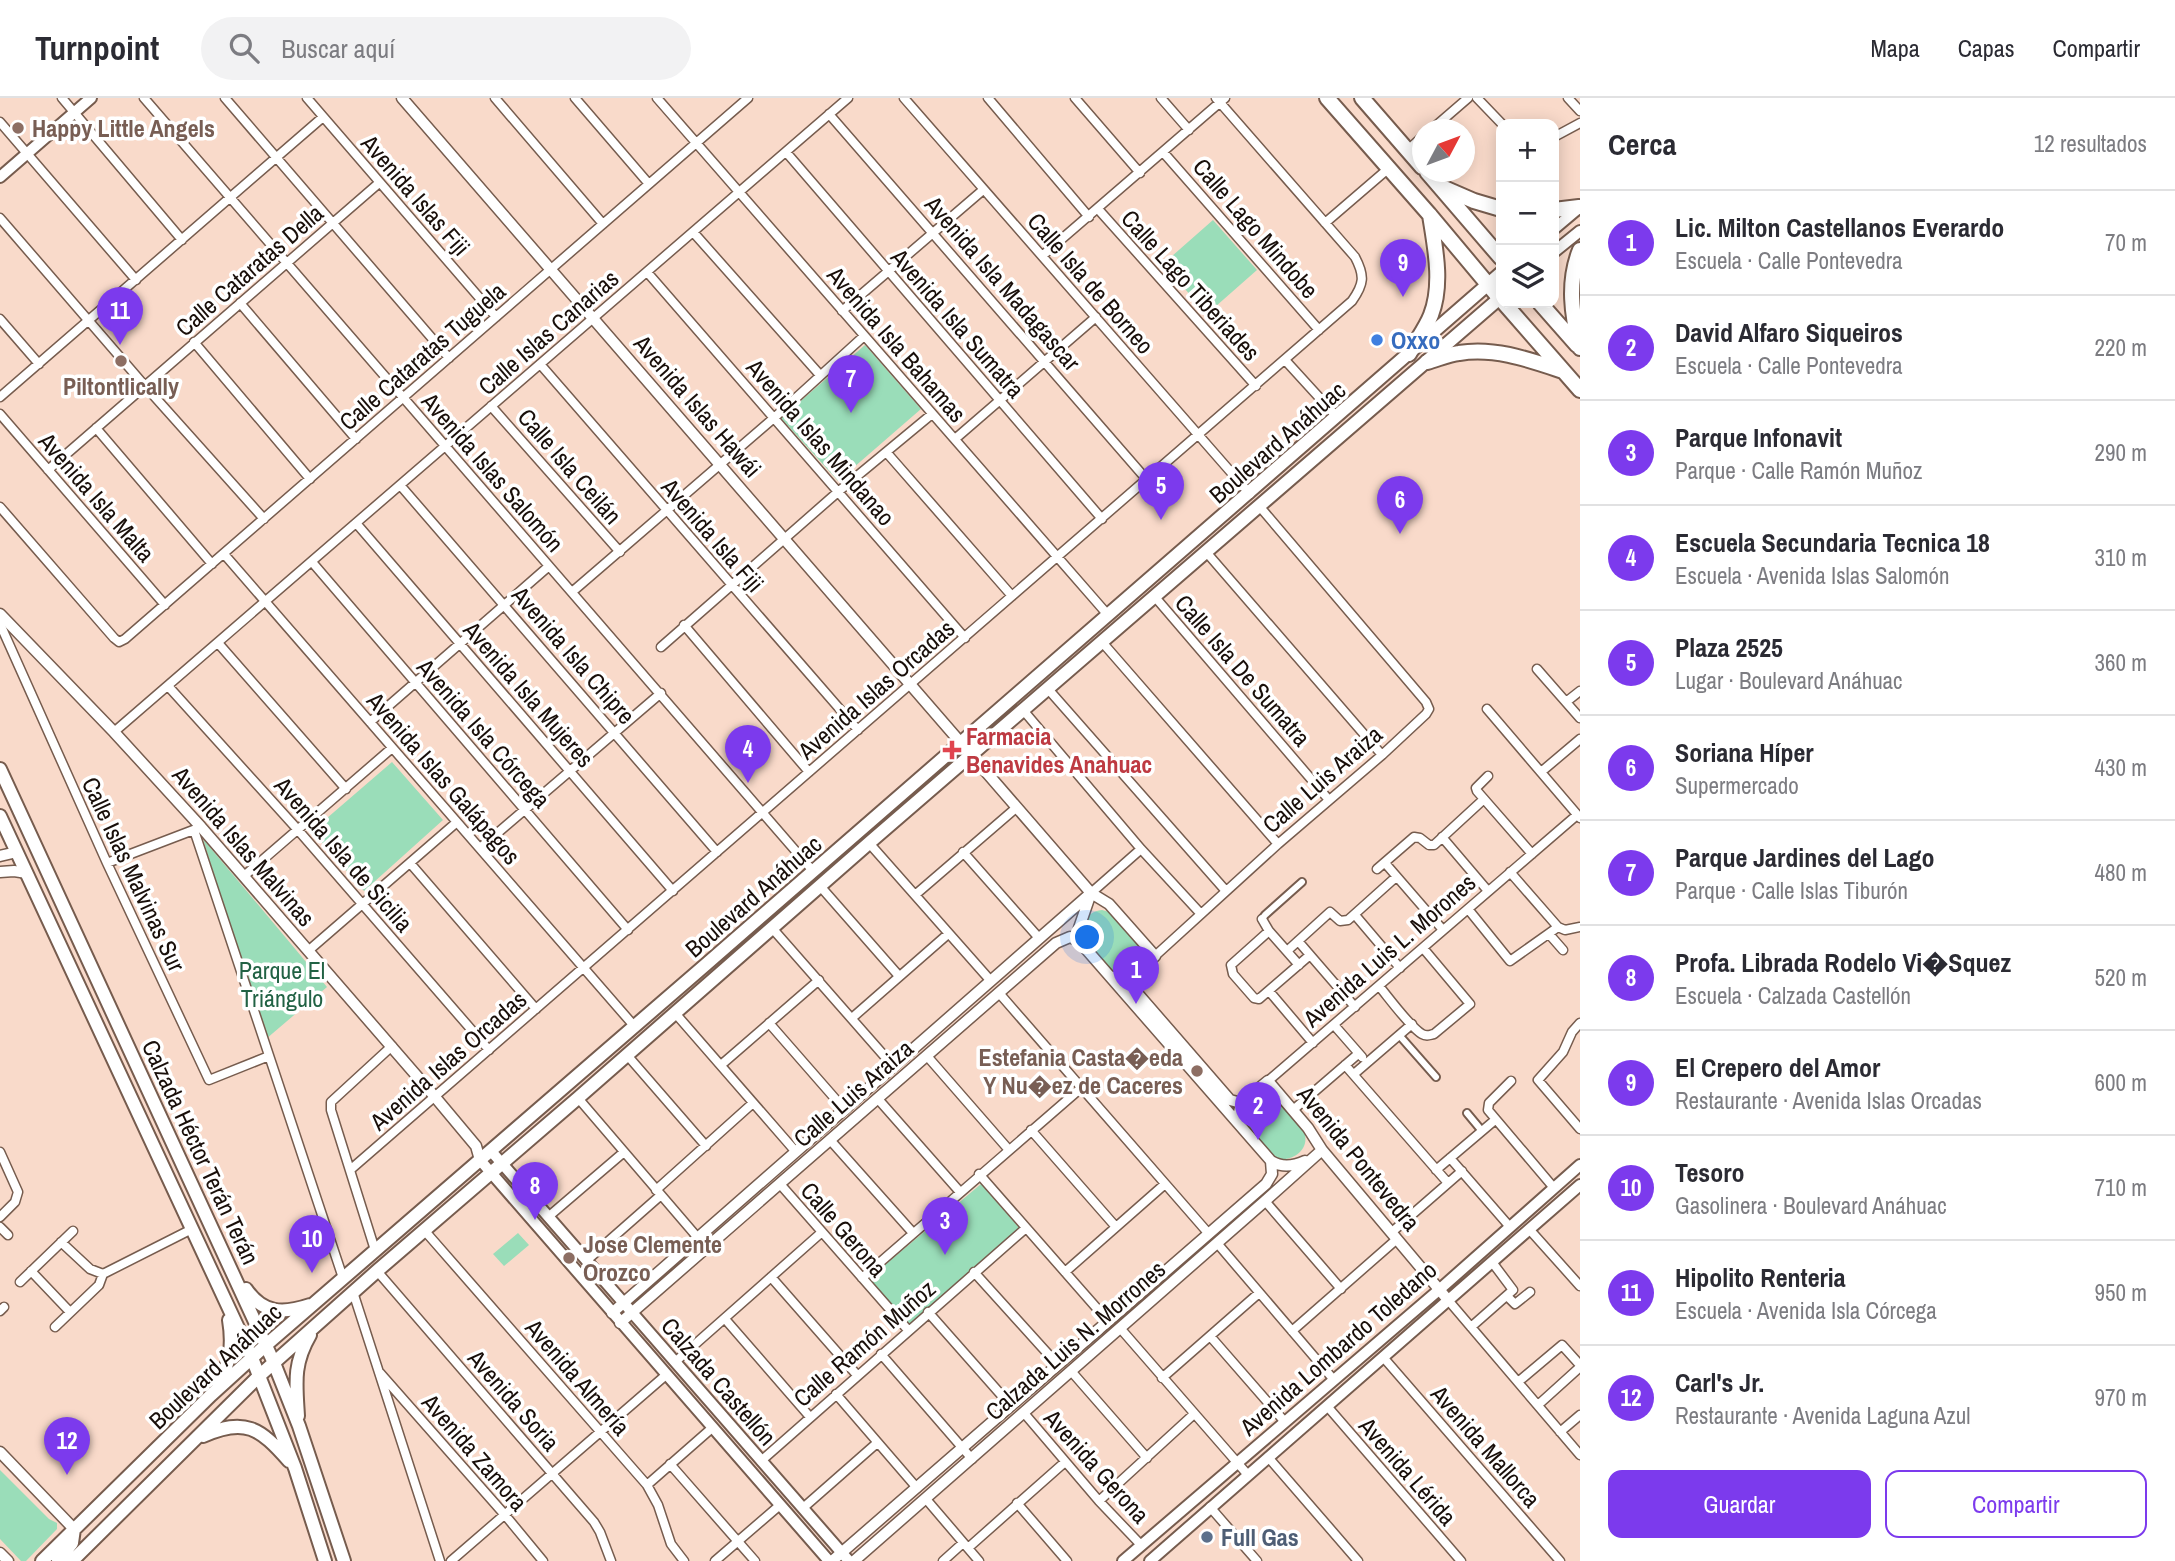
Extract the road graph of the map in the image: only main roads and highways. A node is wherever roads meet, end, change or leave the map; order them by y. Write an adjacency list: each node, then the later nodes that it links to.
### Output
1 (91, 98): 5 (main road)
2 (1327, 98): 11 (highway)
3 (1362, 98): 4 (highway)
4 (1412, 155)
5 (0, 177)
6 (1436, 182): 7 (highway)
7 (1439, 186): 9 (highway); 16 (highway)
8 (1580, 207): 10 (highway); 12 (main road)
9 (1496, 208)
10 (1559, 209)
11 (1429, 214): 18 (highway); 24 (highway)
12 (1559, 225)
13 (1580, 231): 14 (main road)
14 (1559, 248)
15 (1580, 250): 23 (highway)
16 (1496, 252)
17 (1496, 278): 18 (main road, Boulevard Anáhuac)
18 (1488, 285): 19 (highway); 24 (main road, Boulevard Anáhuac)
19 (1496, 294)
20 (1496, 305): 25 (main road, Boulevard Anáhuac)
21 (1509, 308): 26 (highway)
22 (1544, 308): 23 (highway)
23 (1580, 348)
24 (1409, 354): 33 (main road, Boulevard Anáhuac)
25 (1427, 362): 26 (highway); 35 (main road, Boulevard Anáhuac)
26 (1563, 371): 27 (highway)
27 (1580, 390)
28 (0, 769): 29 (main road, Calzada Héctor Terán Terán)
29 (6, 794): 32 (main road, Calzada Héctor Terán Terán)
30 (0, 816): 31 (main road, Calzada Héctor Terán Terán)
31 (17, 852): 32 (main road); 40 (main road, Calzada Héctor Terán Terán)
32 (62, 904): 39 (main road, Calzada Héctor Terán Terán)
33 (491, 1151): 34 (main road, Boulevard Anáhuac); 35 (main road, Calzada Castellón)
34 (480, 1160): 37 (main road, Calzada Castellón); 41 (main road, Boulevard Anáhuac)
35 (502, 1164): 37 (main road, Boulevard Anáhuac); 53 (main road, Calzada Castellón)
36 (1580, 1165): 61 (main road, Avenida Lombardo Toledano)
37 (491, 1173): 42 (main road, Boulevard Anáhuac); 60 (main road, Calzada Castellón)
38 (1578, 1192): 54 (main road, Avenida Lombardo Toledano)
39 (233, 1271): 41 (main road); 43 (main road, Calzada Héctor Terán Terán)
40 (225, 1299): 44 (main road, Calzada Héctor Terán Terán); 47 (main road)
41 (313, 1304): 43 (main road, Boulevard Anáhuac)
42 (316, 1326): 45 (main road, Boulevard Anáhuac); 48 (main road)
43 (266, 1345): 44 (main road, Boulevard Anáhuac); 45 (main road, Calzada Héctor Terán Terán)
44 (252, 1358): 46 (main road, Calzada Héctor Terán Terán); 47 (main road, Boulevard Anáhuac)
45 (274, 1363): 46 (main road, Boulevard Anáhuac); 48 (main road, Calzada Héctor Terán Terán)
46 (259, 1376): 49 (main road, Boulevard Anáhuac); 50 (main road, Calzada Héctor Terán Terán)
47 (211, 1395): 51 (main road, Boulevard Anáhuac)
48 (299, 1426): 59 (main road, Calzada Héctor Terán Terán)
49 (193, 1441): 50 (main road); 57 (main road, Boulevard Anáhuac)
50 (295, 1468): 52 (main road, Calzada Héctor Terán Terán)
51 (74, 1529): 55 (main road, Boulevard Anáhuac); 56 (main road)
52 (319, 1539): 58 (main road, Calzada Héctor Terán Terán); 59 (main road)
53 (848, 1558)
54 (1153, 1560)
55 (42, 1561)
56 (58, 1561)
57 (72, 1561)
58 (326, 1561)
59 (342, 1561)
60 (831, 1561)
61 (1123, 1561)

